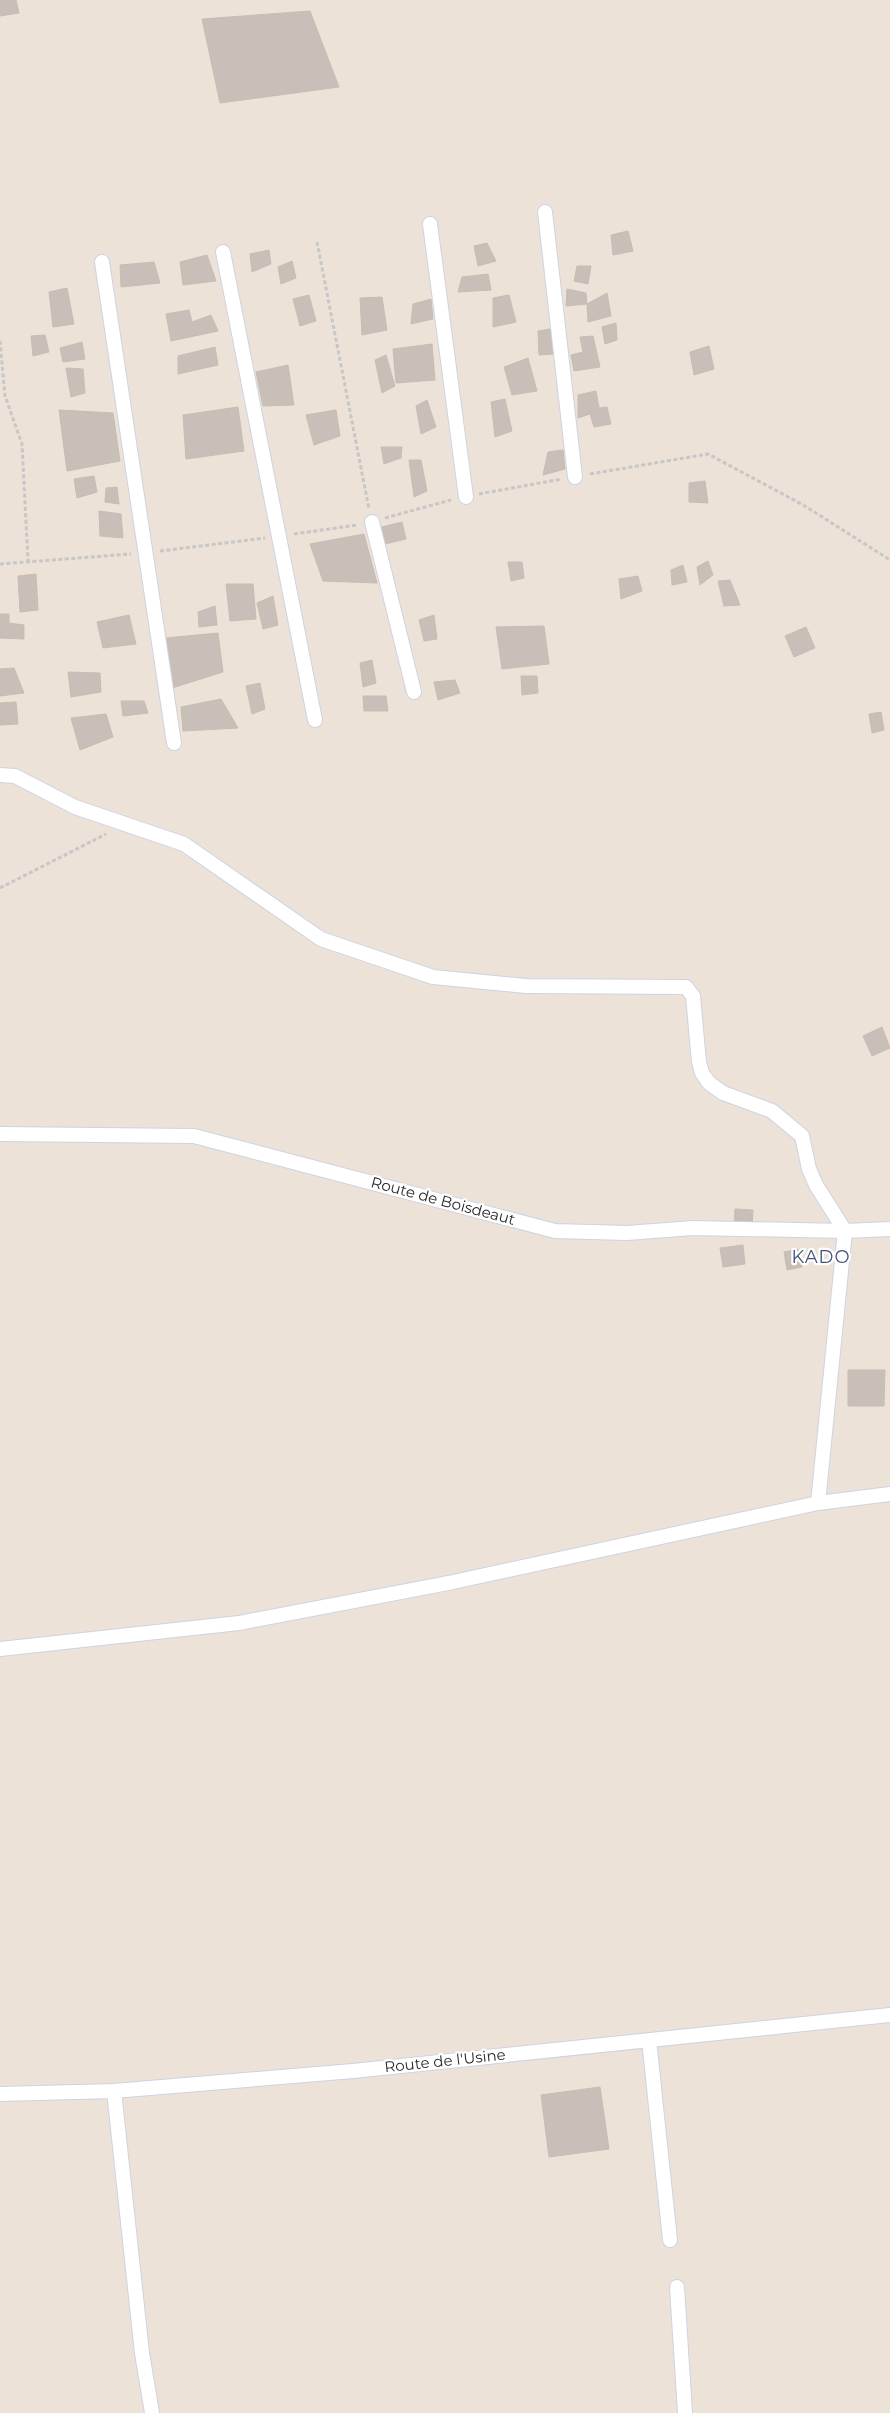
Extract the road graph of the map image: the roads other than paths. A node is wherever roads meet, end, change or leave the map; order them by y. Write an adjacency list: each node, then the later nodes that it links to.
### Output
1 (545, 212): 5 (street)
2 (430, 224): 6 (street)
3 (223, 252): 9 (street)
4 (102, 262): 10 (street)
5 (575, 476)
6 (466, 497)
7 (372, 522): 8 (street)
8 (414, 692)
9 (315, 720)
10 (174, 743)
11 (0, 775): 14 (street)
12 (0, 1134): 14 (street, Route de Boisdeaut)
13 (890, 1229): 14 (street, Route de Boisdeaut)
14 (845, 1231): 16 (street)
15 (890, 1494): 16 (street)
16 (818, 1503): 17 (street)
17 (0, 1649)
18 (890, 2015): 19 (street, Route de l'Usine)
19 (649, 2040): 20 (street, Route de l'Usine); 22 (street)
20 (114, 2091): 21 (street, Route de l'Usine); 24 (street)
21 (0, 2094)
22 (670, 2240)
23 (677, 2287): 25 (street)
24 (152, 2413)
25 (685, 2413)

